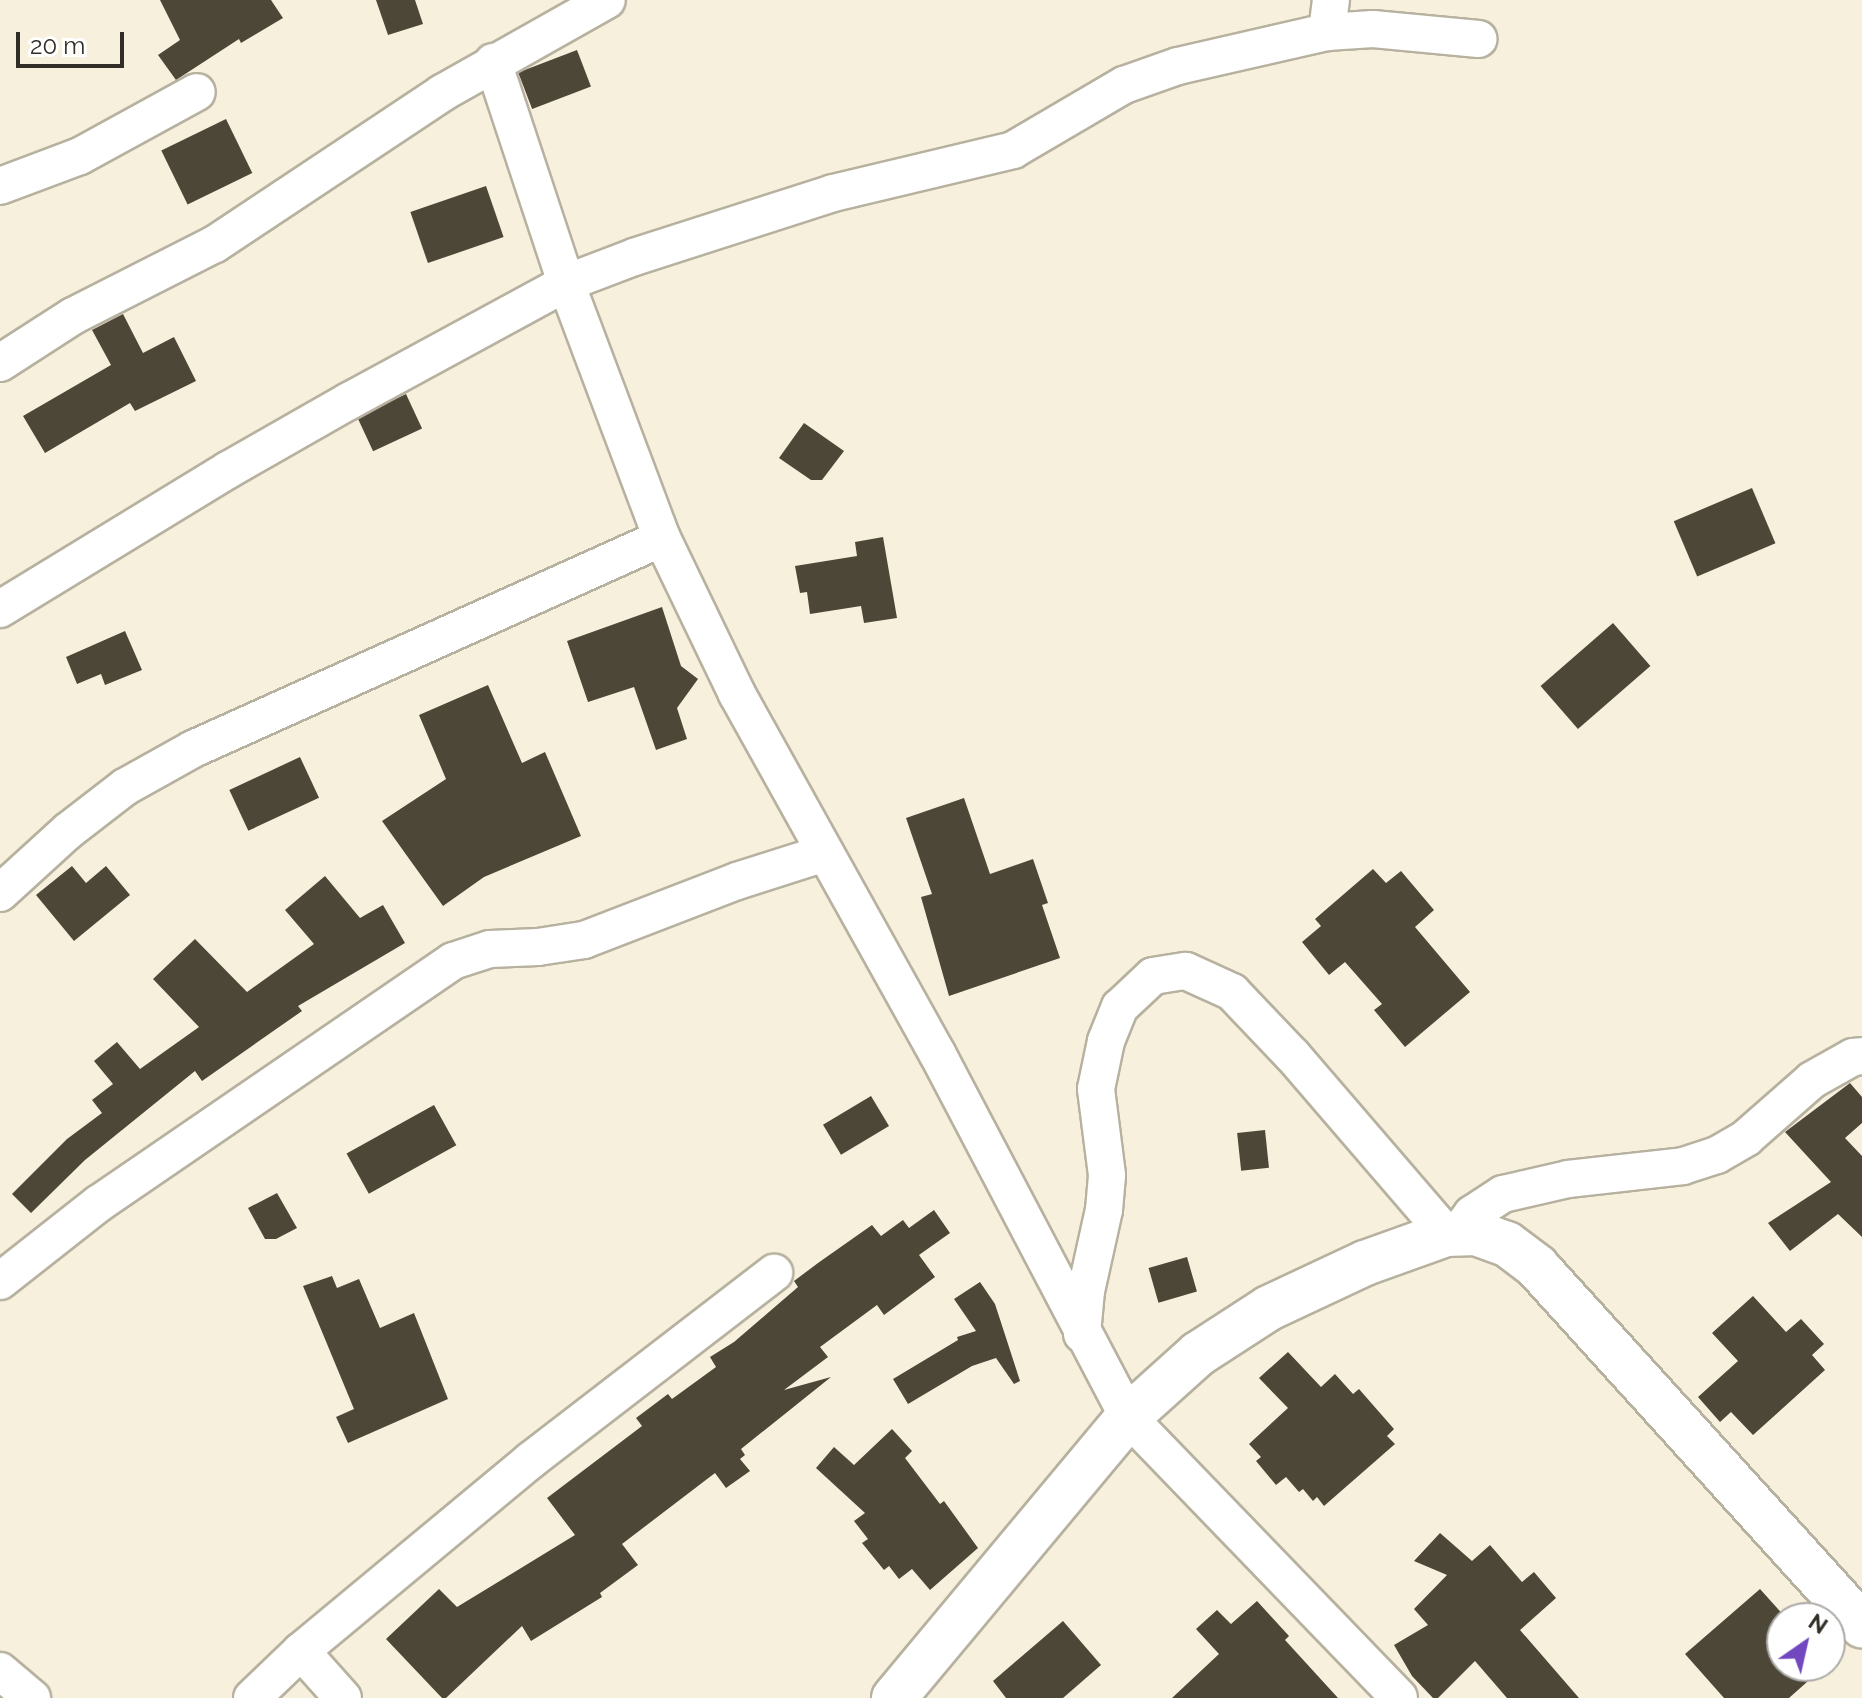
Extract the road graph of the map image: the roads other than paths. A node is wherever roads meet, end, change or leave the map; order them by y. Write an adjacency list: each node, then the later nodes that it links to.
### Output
1 (607, 0): 4 (street)
2 (1329, 16): 3 (street); 7 (street)
3 (1479, 39)
4 (493, 62): 7 (street); 8 (street)
5 (197, 92): 6 (street)
6 (0, 186)
7 (566, 283): 9 (street); 10 (street)
8 (0, 363)
9 (662, 538): 11 (street); 12 (street)
10 (0, 609)
11 (825, 853): 16 (street); 17 (street)
12 (0, 893)
13 (1862, 1056): 14 (street)
14 (1452, 1234): 17 (street); 18 (street); 19 (street)
15 (774, 1273): 20 (street)
16 (0, 1281)
17 (1082, 1334): 18 (street)
18 (1128, 1417): 25 (street); 26 (street)
19 (1862, 1626)
20 (301, 1651): 23 (street); 24 (street)
21 (0, 1671): 22 (street)
22 (32, 1698)
23 (252, 1698)
24 (343, 1698)
25 (894, 1698)
26 (1399, 1698)

